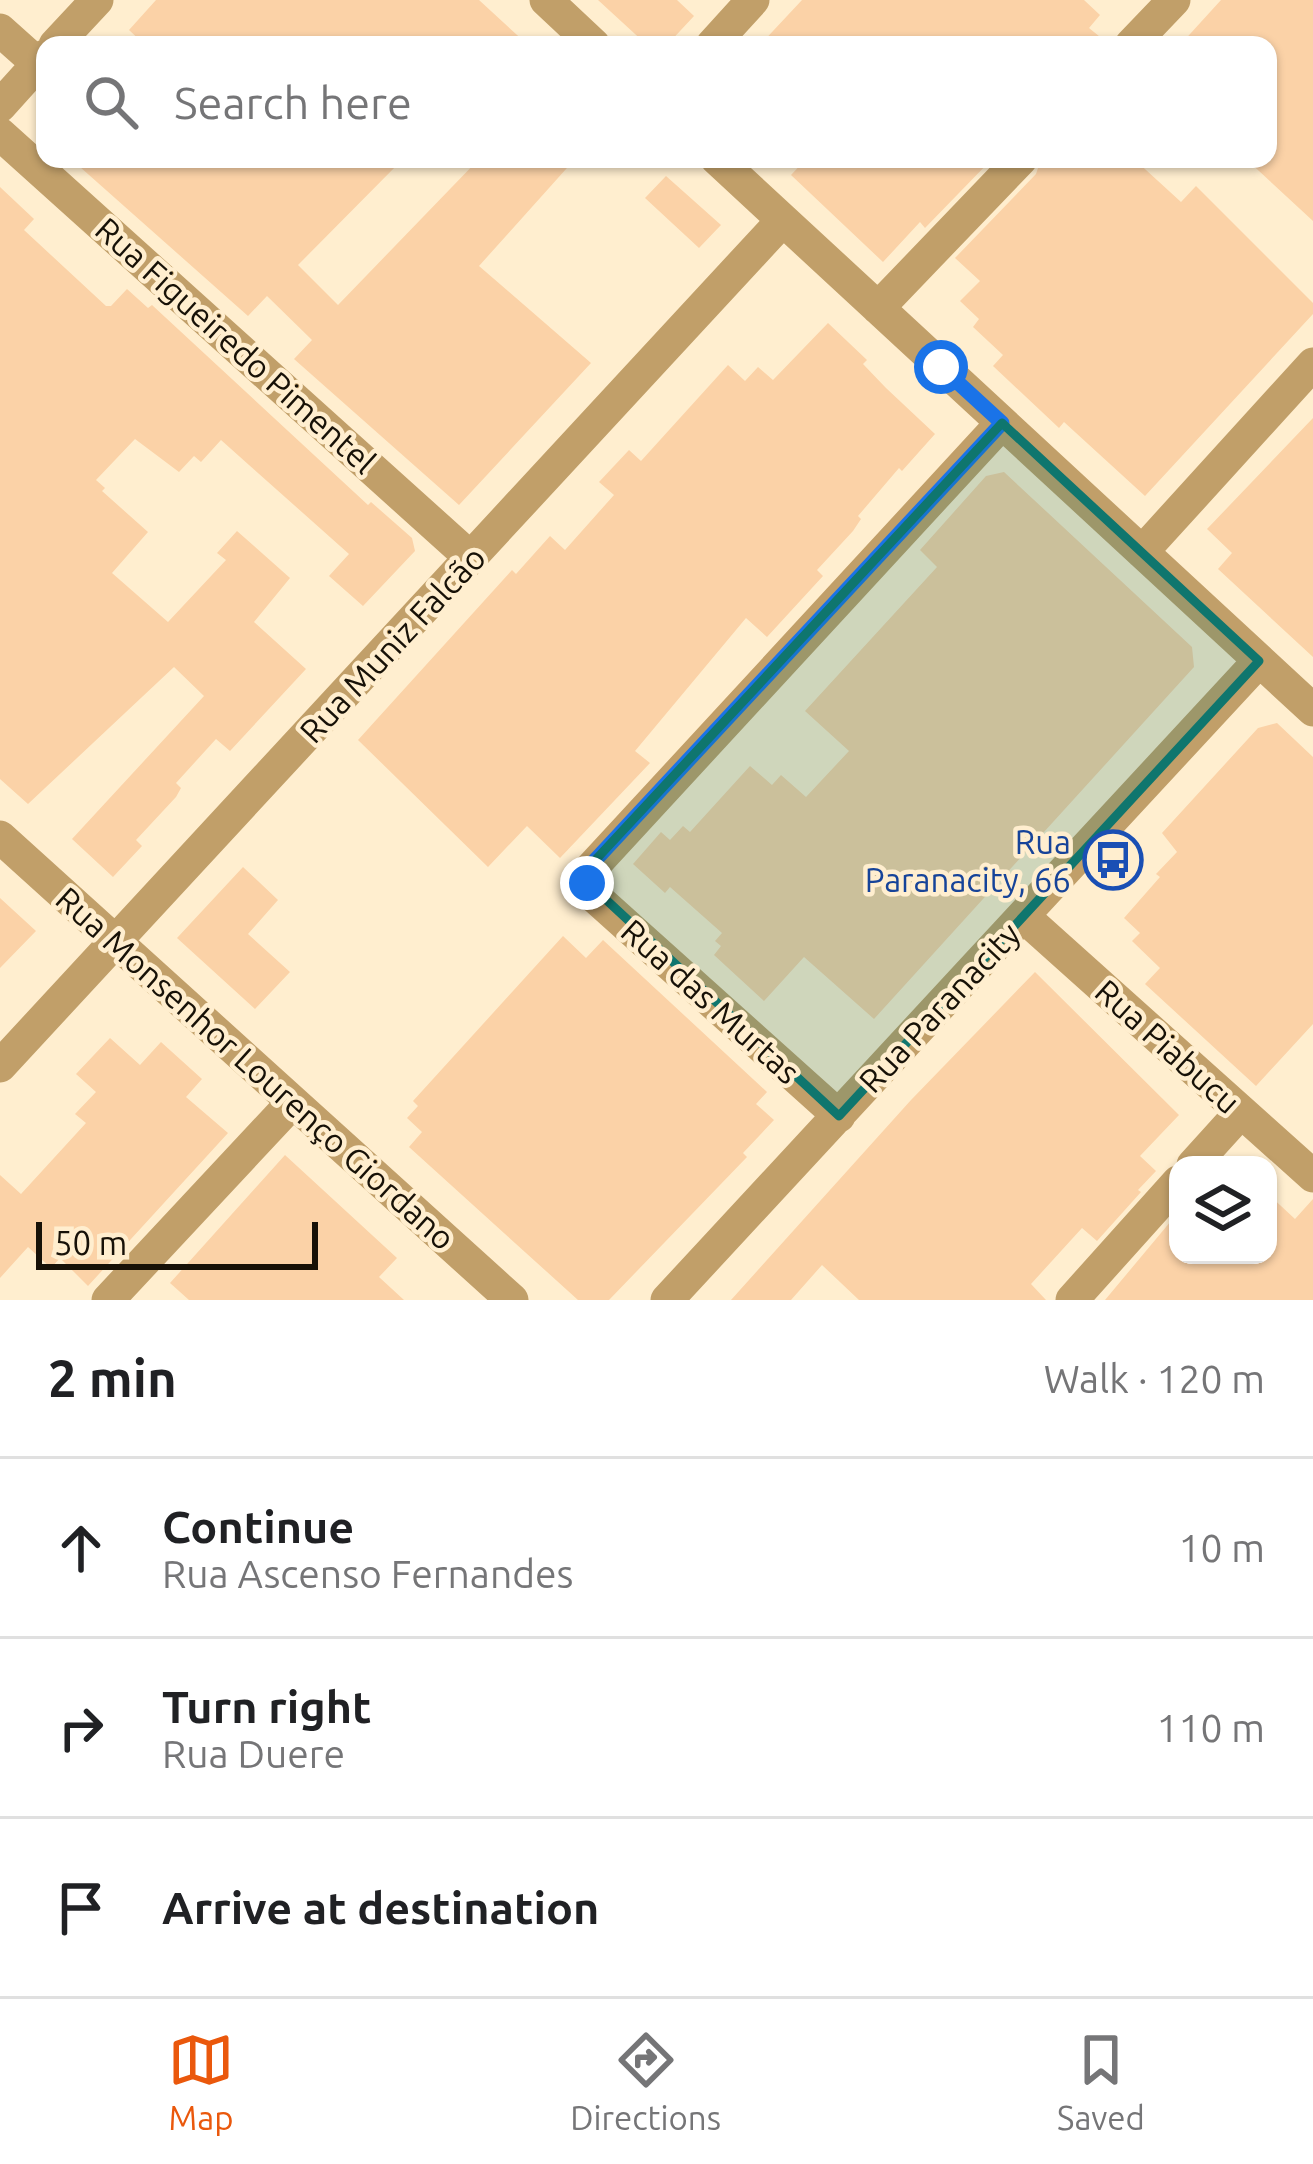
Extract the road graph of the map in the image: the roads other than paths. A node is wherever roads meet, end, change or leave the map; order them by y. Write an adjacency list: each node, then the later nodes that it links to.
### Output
1 (97, 0): 6 (street)
2 (546, 0): 7 (street)
3 (754, 0): 8 (street)
4 (1174, 0): 9 (street)
5 (0, 30): 10 (street)
6 (64, 36)
7 (584, 36)
8 (720, 36)
9 (1140, 36)
10 (36, 50)
11 (36, 66): 12 (street)
12 (0, 106)
13 (0, 134): 14 (street, Rua Figueiredo Pimentel)
14 (36, 166)
15 (38, 168): 23 (street, Rua Figueiredo Pimentel)
16 (727, 168): 18 (street)
17 (1013, 168): 19 (street)
18 (782, 220): 19 (street); 23 (street, Rua Muniz Falcão)
19 (878, 308): 21 (street)
20 (1313, 364): 22 (street)
21 (1002, 423): 22 (street); 32 (street, Rua das Murtas)
22 (1142, 552): 24 (street)
23 (471, 558): 28 (street, Rua Muniz Falcão)
24 (1259, 661): 25 (street); 27 (street, Rua Paranacity)
25 (1313, 710)
26 (0, 837): 28 (street, Rua Monsenhor Lourenço Giordano)
27 (1023, 916): 31 (street, Rua Piabucu); 32 (street, Rua Paranacity)
28 (118, 942): 29 (street, Rua Muniz Falcão); 30 (street, Rua Monsenhor Lourenço Giordano)
29 (0, 1066)
30 (292, 1103): 36 (street); 37 (street, Rua Monsenhor Lourenço Giordano)
31 (1241, 1112): 33 (street); 34 (street, Rua Piabucu)
32 (839, 1116): 38 (street, Rua Paranacity)
33 (1201, 1156)
34 (1313, 1176)
35 (1169, 1192): 39 (street)
36 (109, 1300)
37 (512, 1300)
38 (667, 1300)
39 (1072, 1300)

